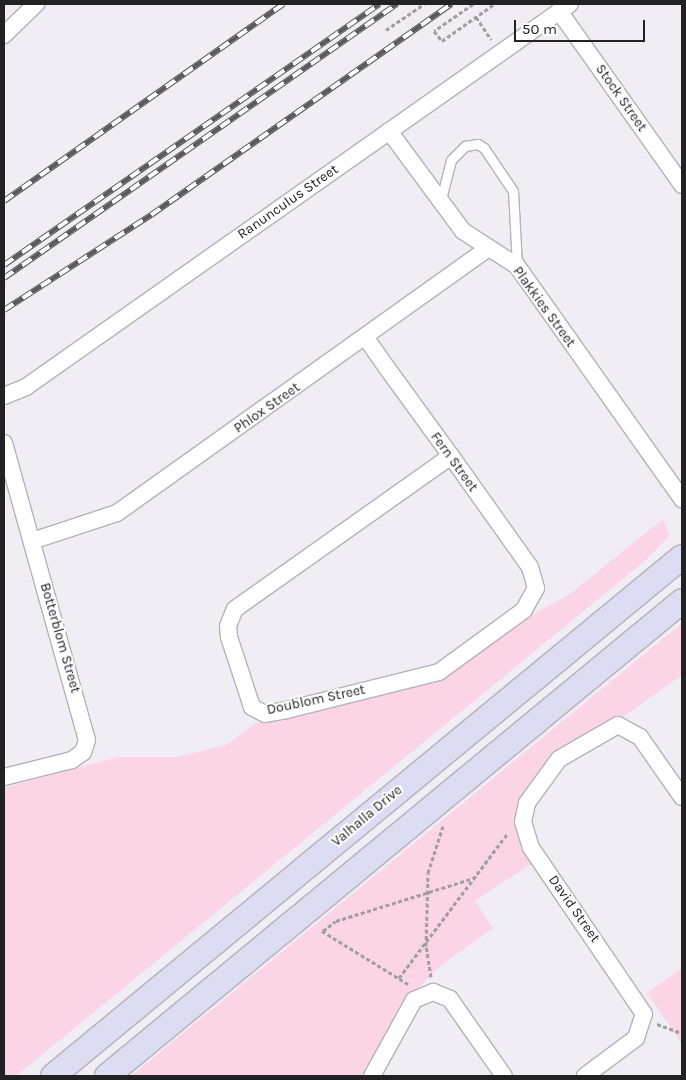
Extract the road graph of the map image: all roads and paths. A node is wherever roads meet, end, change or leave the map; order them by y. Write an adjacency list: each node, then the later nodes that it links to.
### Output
1 (36, 4): 8 (street)
2 (421, 4): 7 (path)
3 (474, 4): 6 (path)
4 (494, 4): 6 (path)
5 (565, 8): 9 (street, Ranunculus Street); 11 (street, Stock Street)
6 (476, 17): 9 (path)
7 (386, 30)
8 (4, 35)
9 (501, 53): 10 (street, Ranunculus Street)
10 (389, 131): 12 (street, Plakkies Street); 16 (street, Ranunculus Street)
11 (682, 185)
12 (440, 199): 13 (street, Plakkies Street); 14 (lane)
13 (488, 248): 14 (street, Plakkies Street); 15 (street, Phlox Street)
14 (517, 266): 19 (street, Plakkies Street)
15 (366, 338): 18 (street, Fern Street); 20 (street, Phlox Street)
16 (4, 396)
17 (4, 443): 20 (street, Botterblom Street)
18 (451, 456): 22 (street, Fern Street); 22 (street, Doublom Street)
19 (682, 499)
20 (32, 541): 24 (street, Botterblom Street)
21 (682, 557): 37 (main road, Valhalla Drive)
22 (536, 588)
23 (682, 601): 38 (main road)
24 (4, 777)
25 (682, 797): 27 (street)
26 (441, 818): 29 (path)
27 (523, 822): 28 (path); 35 (street, David Street)
28 (474, 878): 29 (path); 32 (path)
29 (428, 892): 31 (path); 32 (path)
30 (317, 928): 31 (path)
31 (323, 931): 33 (path)
32 (426, 946): 33 (path); 34 (path)
33 (398, 978): 34 (path)
34 (429, 993): 39 (street); 40 (street)
35 (644, 1022): 36 (path); 41 (street)
36 (682, 1033)
37 (52, 1076)
38 (107, 1076)
39 (372, 1076)
40 (504, 1076)
41 (585, 1076)

